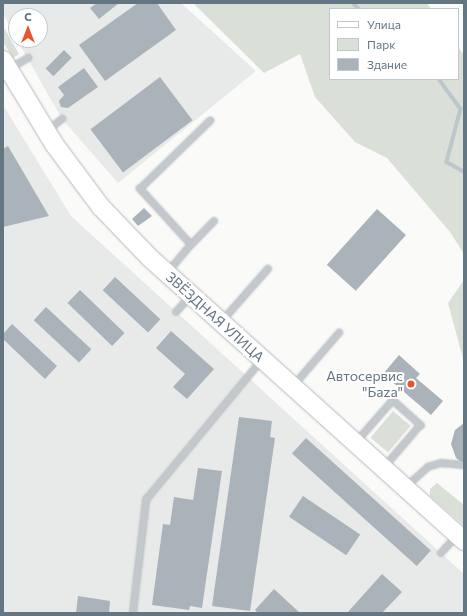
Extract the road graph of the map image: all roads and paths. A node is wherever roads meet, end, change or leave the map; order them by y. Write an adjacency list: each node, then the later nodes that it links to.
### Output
1 (28, 58): 2 (lane)
2 (6, 65): 5 (main road, ЗВЁЗДНАЯ УЛИЦА)
3 (62, 119): 5 (lane)
4 (210, 121): 7 (lane)
5 (47, 131): 9 (main road, ЗВЁЗДНАЯ УЛИЦА)
6 (214, 221): 7 (lane)
7 (191, 245): 9 (lane)
8 (268, 269): 12 (lane)
9 (167, 273): 10 (main road, ЗВЁЗДНАЯ УЛИЦА)
10 (192, 296): 11 (lane); 12 (main road, ЗВЁЗДНАЯ УЛИЦА)
11 (176, 312)
12 (220, 322): 14 (main road, ЗВЁЗДНАЯ УЛИЦА)
13 (339, 333): 15 (lane)
14 (263, 360): 15 (main road, ЗВЁЗДНАЯ УЛИЦА); 22 (lane)
15 (292, 386): 16 (main road, ЗВЁЗДНАЯ УЛИЦА)
16 (355, 443): 18 (main road, ЗВЁЗДНАЯ УЛИЦА); 18 (lane)
17 (464, 465): 19 (lane)
18 (384, 468): 19 (main road, ЗВЁЗДНАЯ УЛИЦА)
19 (405, 488): 20 (main road, ЗВЁЗДНАЯ УЛИЦА)
20 (461, 538): 21 (lane)
21 (441, 553)
22 (133, 613)

